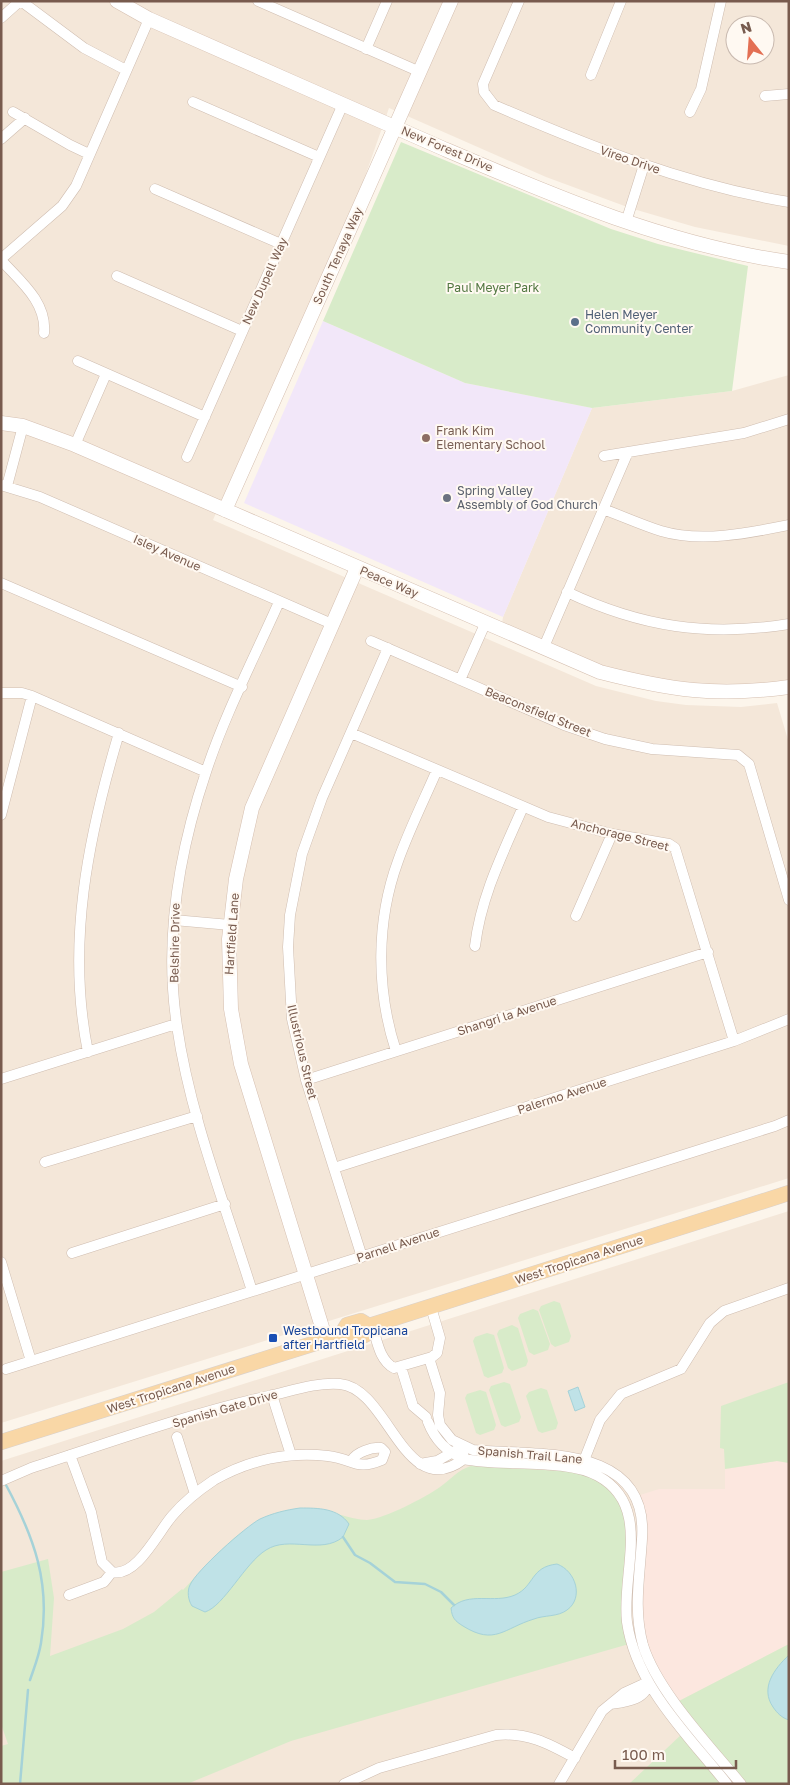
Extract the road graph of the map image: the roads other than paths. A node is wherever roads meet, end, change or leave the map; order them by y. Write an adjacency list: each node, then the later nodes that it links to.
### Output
1 (21, 1): 9 (street); 12 (street)
2 (117, 1): 10 (street, New Forest Drive)
3 (258, 1): 11 (street)
4 (387, 1): 11 (street)
5 (451, 1): 13 (street, South Tenaya Way)
6 (519, 1): 26 (street, Vireo Drive)
7 (622, 1): 14 (street)
8 (721, 1): 20 (street)
9 (1, 18)
10 (149, 19): 12 (street); 18 (street, New Forest Drive)
11 (366, 49): 13 (street)
12 (126, 70): 24 (street)
13 (418, 72): 22 (street, South Tenaya Way)
14 (591, 75)
15 (789, 94): 16 (street)
16 (765, 96)
17 (193, 102): 25 (street)
18 (343, 104): 22 (street, New Forest Drive); 25 (street, New Dupell Way)
19 (14, 112): 21 (street)
20 (690, 112)
21 (25, 118): 23 (street); 24 (street)
22 (394, 127): 29 (street, New Forest Drive); 48 (street, South Tenaya Way)
23 (1, 139)
24 (89, 154): 31 (street)
25 (319, 157): 30 (street, New Dupell Way)
26 (644, 165): 28 (street, Vireo Drive); 29 (street)
27 (155, 189): 30 (street)
28 (789, 202)
29 (626, 222): 32 (street, New Forest Drive)
30 (281, 244): 34 (street, New Dupell Way)
31 (1, 259): 35 (street)
32 (789, 262)
33 (117, 276): 34 (street)
34 (242, 331): 38 (street, New Dupell Way)
35 (44, 332)
36 (78, 362): 37 (street)
37 (106, 374): 38 (street); 42 (street)
38 (205, 417): 45 (street, New Dupell Way)
39 (789, 420): 43 (street)
40 (1, 422): 41 (street, Peace Way)
41 (22, 426): 42 (street, Peace Way); 46 (street)
42 (75, 444): 48 (street, Peace Way)
43 (628, 452): 44 (street); 47 (street)
44 (604, 456)
45 (187, 457)
46 (4, 486): 53 (street, Isley Avenue)
47 (603, 509): 49 (street); 52 (street)
48 (225, 510): 50 (street, Peace Way)
49 (789, 525)
50 (357, 568): 54 (street, Hartfield Lane); 55 (street, Peace Way)
51 (1, 583): 61 (street)
52 (567, 592): 56 (street); 59 (street)
53 (279, 602): 54 (street, Isley Avenue); 61 (street, Belshire Drive)
54 (332, 624): 75 (street, Hartfield Lane)
55 (485, 624): 59 (street, Peace Way); 60 (street)
56 (789, 624)
57 (371, 641): 58 (street, Beaconsfield Street)
58 (388, 648): 60 (street, Beaconsfield Street); 65 (street, Illustrious Street)
59 (543, 649): 62 (street, Peace Way)
60 (460, 680): 72 (street, Beaconsfield Street)
61 (242, 687): 68 (street, Belshire Drive)
62 (788, 689)
63 (1, 693): 64 (street)
64 (32, 696): 66 (street); 70 (street)
65 (351, 733): 67 (street, Anchorage Street); 84 (street, Illustrious Street)
66 (119, 734): 68 (street); 82 (street)
67 (437, 770): 69 (street, Anchorage Street); 81 (street)
68 (206, 772): 74 (street, Belshire Drive)
69 (523, 807): 71 (street, Anchorage Street); 76 (street)
70 (1, 813)
71 (612, 834): 73 (street); 77 (street, Anchorage Street)
72 (789, 900)
73 (576, 916)
74 (174, 920): 75 (street); 79 (street, Belshire Drive)
75 (230, 925): 94 (street, Hartfield Lane)
76 (475, 946)
77 (708, 952): 80 (street, Anchorage Street); 81 (street, Shangri la Avenue)
78 (789, 1019): 80 (street, Palermo Avenue)
79 (176, 1024): 82 (street); 85 (street, Belshire Drive)
80 (734, 1041): 88 (street, Palermo Avenue)
81 (396, 1051): 84 (street, Shangri la Avenue)
82 (88, 1052): 83 (street)
83 (1, 1079)
84 (306, 1080): 88 (street, Illustrious Street)
85 (197, 1116): 87 (street); 90 (street, Belshire Drive)
86 (789, 1120): 92 (street, Parnell Avenue)
87 (44, 1162)
88 (334, 1168): 92 (street, Illustrious Street)
89 (789, 1193): 97 (main road, West Tropicana Avenue)
90 (225, 1204): 91 (street); 96 (street, Belshire Drive)
91 (72, 1252)
92 (362, 1257): 94 (street, Parnell Avenue)
93 (1, 1262): 101 (street)
94 (306, 1274): 96 (street, Parnell Avenue); 99 (street, Hartfield Lane)
95 (789, 1288): 111 (street)
96 (252, 1291): 101 (street, Parnell Avenue)
97 (431, 1307): 98 (main road, West Tropicana Avenue); 100 (street)
98 (371, 1326): 99 (main road, West Tropicana Avenue); 102 (street)
99 (333, 1337): 106 (main road, West Tropicana Avenue)
100 (429, 1358): 102 (street); 107 (street, Spanish Trail Lane)
101 (31, 1361): 103 (street, Parnell Avenue)
102 (401, 1367): 108 (street, Spanish Trail Lane)
103 (6, 1369)
104 (272, 1395): 109 (street, Spanish Gate Drive); 110 (street); 114 (street, Spanish Gate Drive)
105 (177, 1437): 117 (street)
106 (1, 1442)
107 (462, 1447): 108 (street); 111 (street, Spanish Trail Lane); 112 (street)
108 (451, 1453): 112 (street, Spanish Trail Lane); 114 (street)
109 (70, 1455): 116 (street, Spanish Gate Drive); 118 (street)
110 (291, 1455): 113 (street); 117 (street)
111 (584, 1458): 115 (street); 125 (street, Spanish Trail Lane)
112 (464, 1459): 114 (street); 115 (street, Spanish Trail Lane)
113 (352, 1460)
114 (420, 1464)
115 (581, 1469): 120 (street, Spanish Trail Lane)
116 (1, 1481)
117 (195, 1494): 118 (street)
118 (112, 1572): 119 (street)
119 (69, 1595)
120 (648, 1682): 121 (street); 124 (street, Spanish Trail Lane)
121 (575, 1758): 122 (street); 123 (street)
122 (344, 1784)
123 (559, 1784)
124 (727, 1784)
125 (741, 1784)

